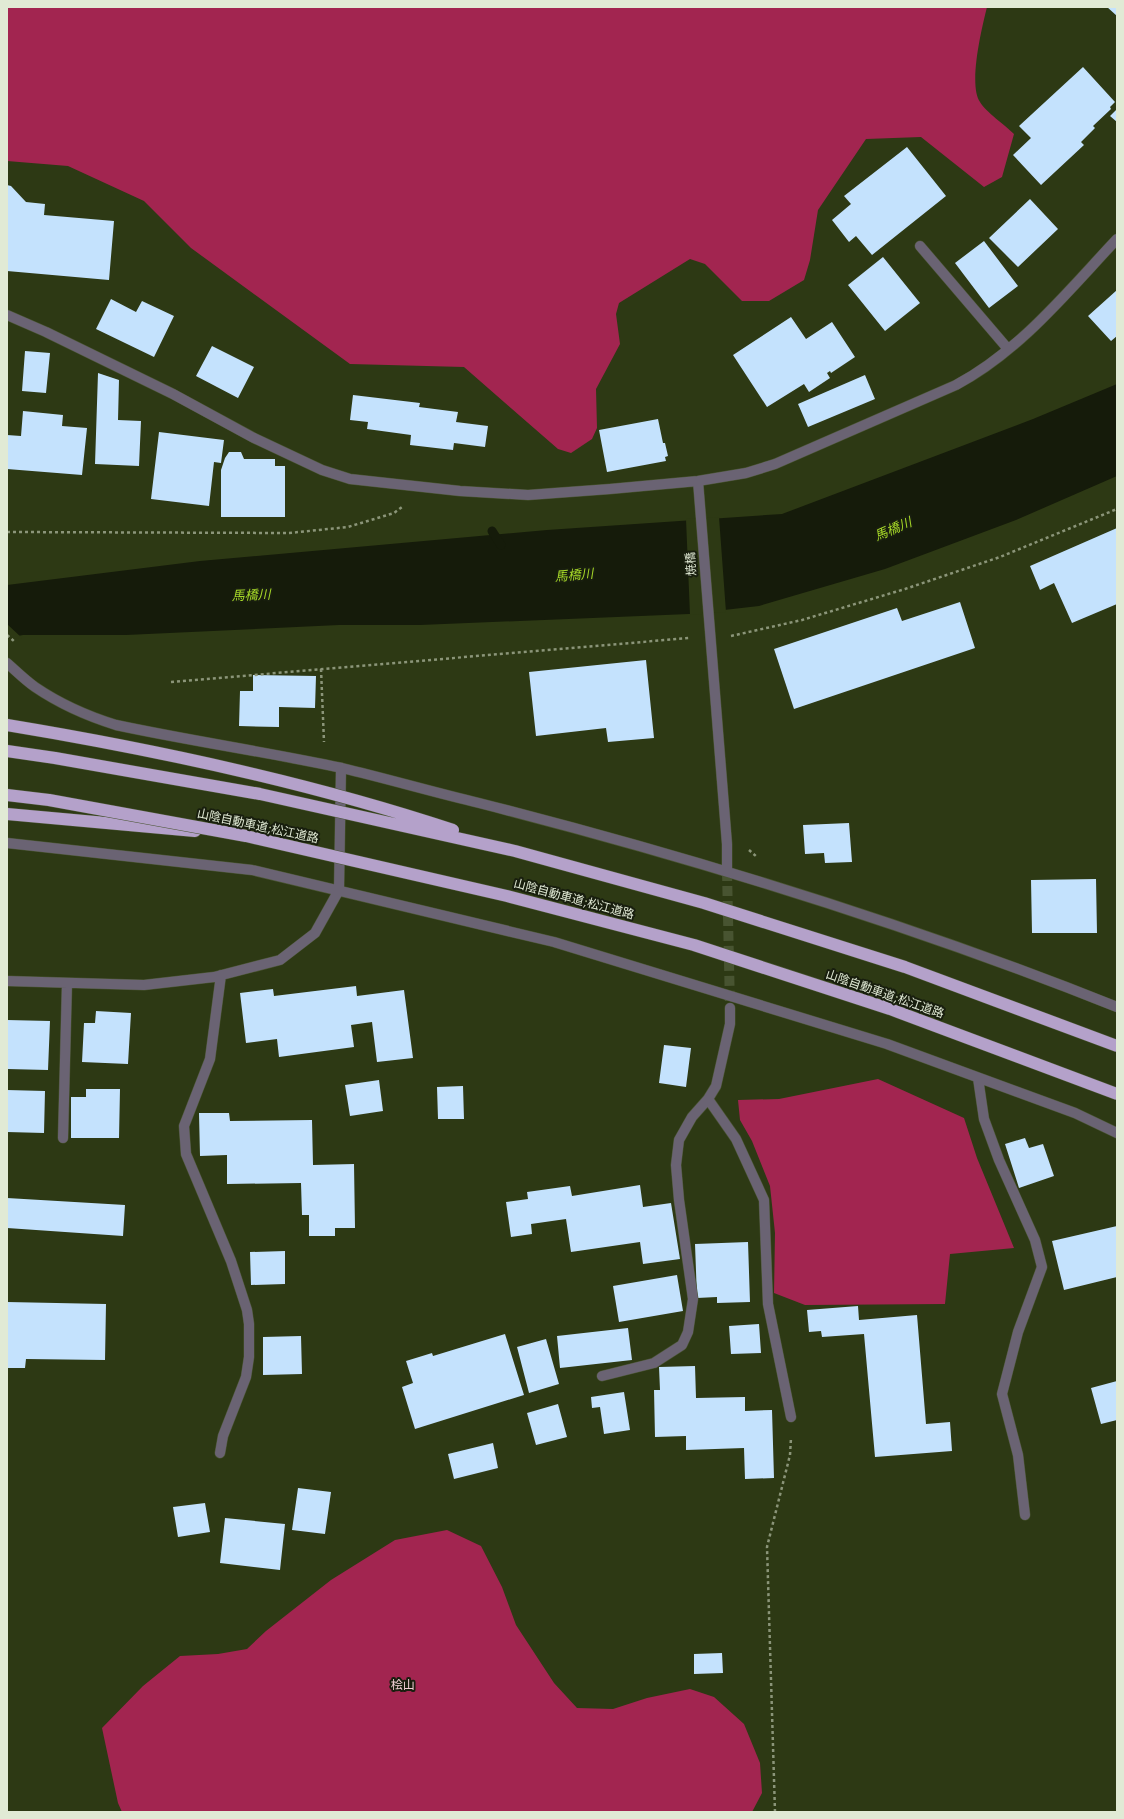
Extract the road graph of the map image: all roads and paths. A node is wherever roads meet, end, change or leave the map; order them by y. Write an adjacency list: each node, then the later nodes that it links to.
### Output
1 (1117, 239): 4 (street)
2 (920, 246): 4 (street)
3 (7, 316): 6 (street)
4 (1008, 349): 5 (street)
5 (698, 481): 6 (street); 9 (street, 焼橋)
6 (424, 487): 8 (path)
7 (1117, 509): 9 (path)
8 (7, 532)
9 (710, 641): 11 (path); 22 (street, 焼橋)
10 (7, 663): 15 (street)
11 (321, 669): 12 (path); 15 (path)
12 (171, 682)
13 (7, 725): 21 (highway, bridge)
14 (7, 751): 21 (highway, bridge)
15 (324, 765): 16 (street)
16 (341, 768): 22 (street); 23 (street)
17 (7, 795): 19 (highway, 山陰自動車道;松江道路, bridge)
18 (7, 814): 19 (highway, bridge)
19 (246, 836): 31 (highway, 山陰自動車道;松江道路, bridge)
20 (7, 843): 23 (street)
21 (515, 851): 29 (highway, bridge)
22 (727, 871): 27 (street)
23 (339, 890): 24 (street); 30 (street)
24 (221, 975): 26 (street); 37 (street)
25 (7, 981): 26 (street)
26 (67, 983): 34 (street)
27 (1117, 1007)
28 (730, 1008): 32 (street)
29 (1117, 1046)
30 (978, 1078): 33 (street); 38 (street)
31 (1117, 1094)
32 (708, 1099): 35 (street); 36 (street)
33 (1117, 1132)
34 (63, 1138)
35 (602, 1376)
36 (791, 1417): 39 (path)
37 (220, 1453)
38 (1025, 1514)
39 (774, 1812)

